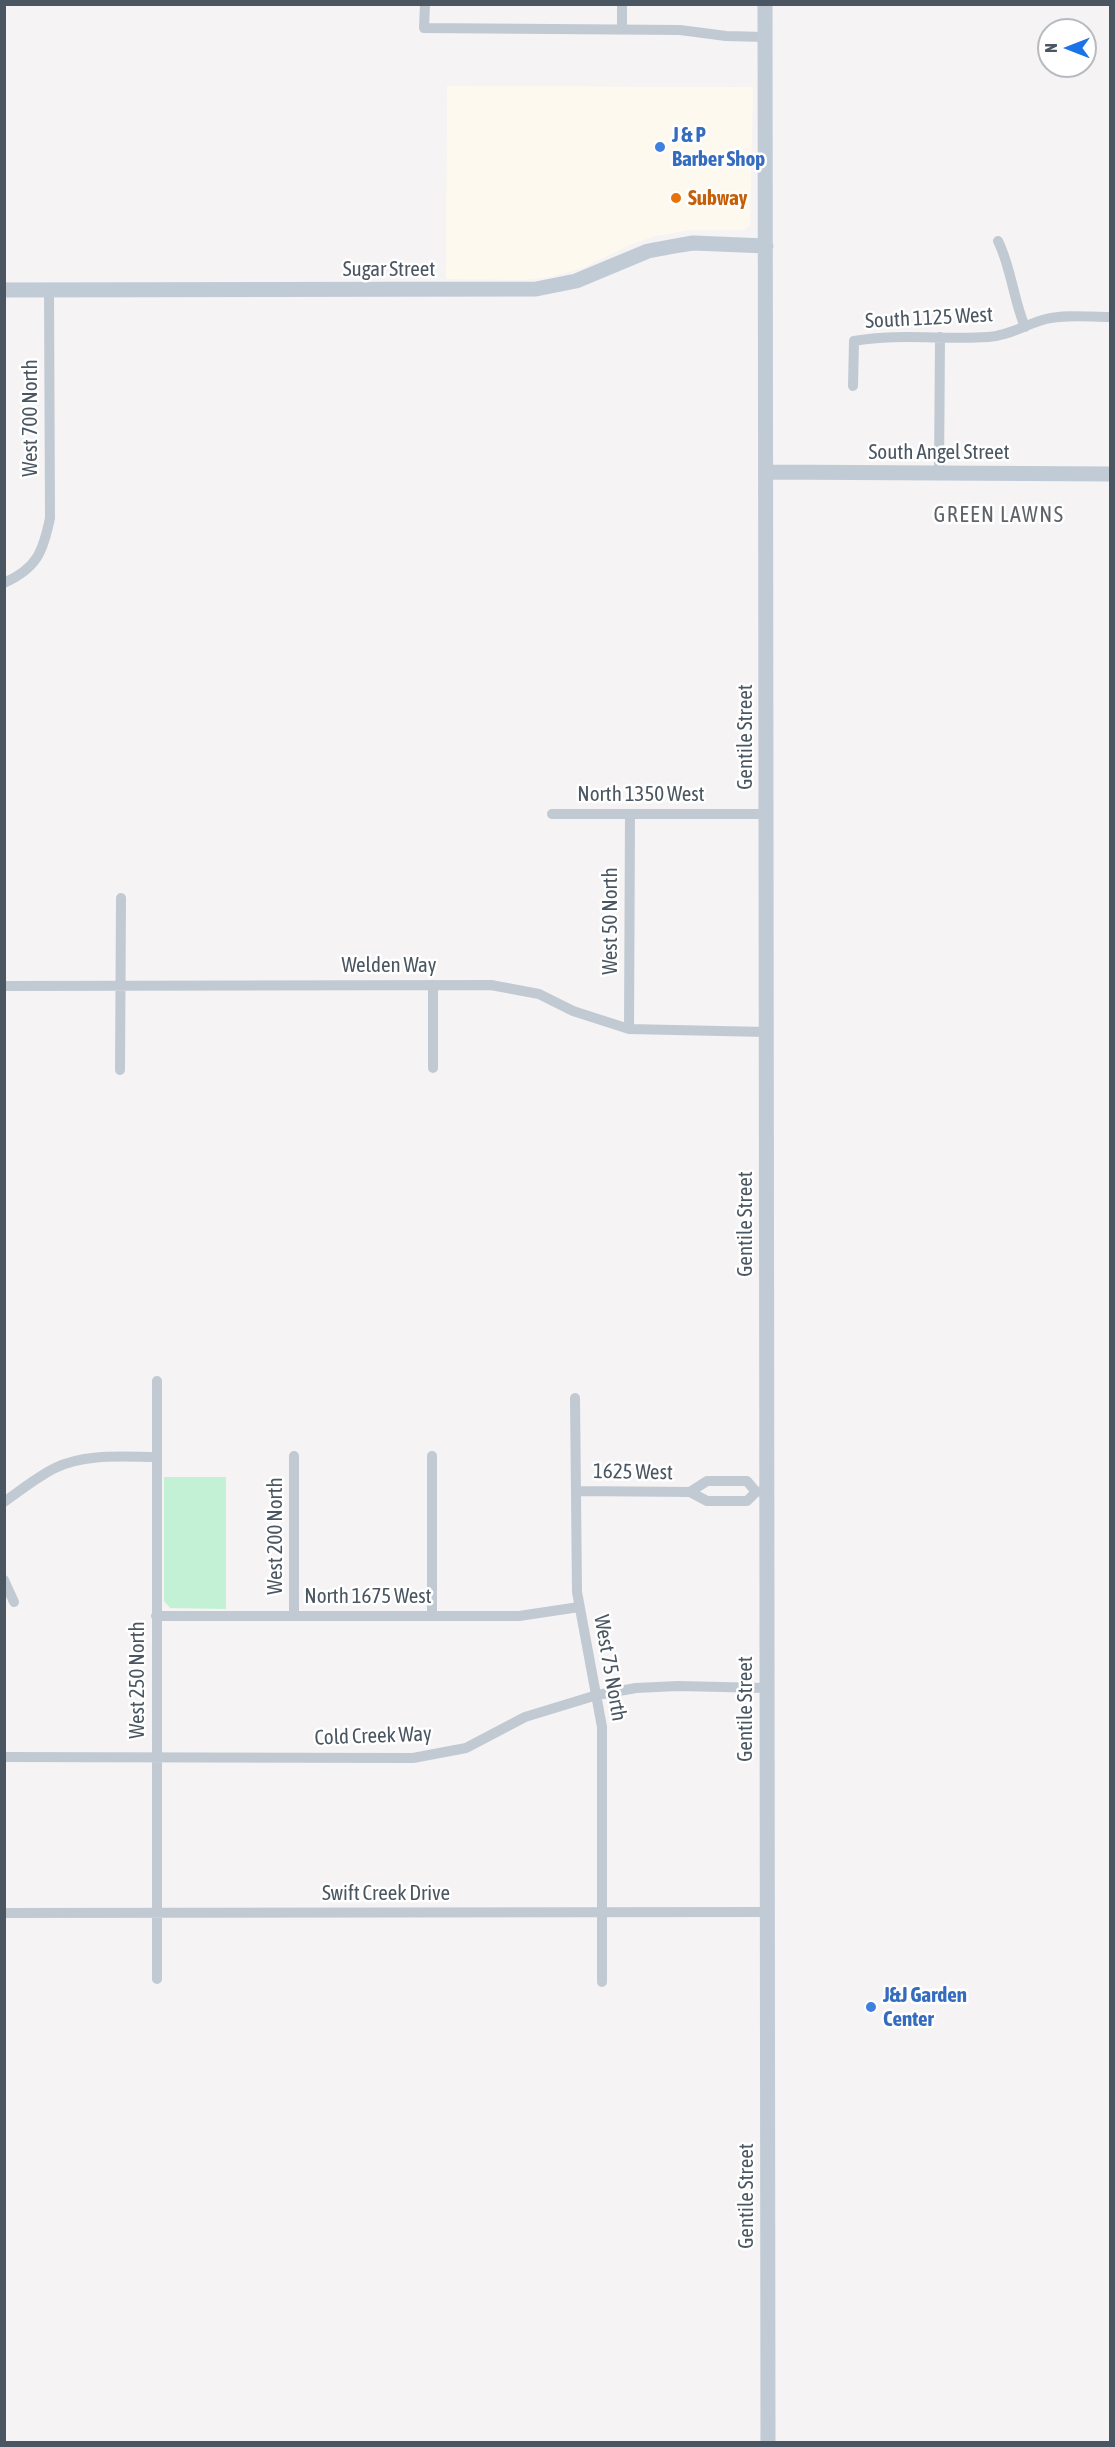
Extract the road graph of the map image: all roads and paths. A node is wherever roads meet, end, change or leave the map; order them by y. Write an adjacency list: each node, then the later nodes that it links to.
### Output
1 (424, 4): 4 (street)
2 (622, 4): 4 (street)
3 (765, 4): 5 (main road, Gentile Street)
4 (622, 29): 5 (street)
5 (765, 37): 7 (main road, Gentile Street)
6 (998, 241): 11 (street)
7 (766, 246): 9 (main road, Sugar Street); 14 (main road, Gentile Street)
8 (4, 290): 9 (main road, Sugar Street)
9 (49, 291): 17 (street, West 700 North)
10 (1110, 317): 11 (street, South 1125 West)
11 (1025, 327): 12 (street, South 1125 West)
12 (940, 337): 13 (street, South 1125 West); 15 (street)
13 (853, 386)
14 (767, 472): 15 (main road, South Angel Street); 18 (main road, Gentile Street)
15 (939, 474): 16 (main road, South Angel Street)
16 (1110, 474)
17 (4, 583)
18 (766, 813): 20 (street, North 1350 West); 26 (main road, Gentile Street)
19 (552, 814): 20 (street, North 1350 West)
20 (630, 814): 25 (street, West 50 North)
21 (121, 898): 24 (street)
22 (433, 985): 24 (street, Welden Way); 25 (street, Welden Way); 27 (street)
23 (4, 986): 24 (street, Welden Way)
24 (120, 986): 28 (street)
25 (630, 1029): 26 (street, Welden Way)
26 (766, 1032): 35 (main road, Gentile Street)
27 (433, 1068)
28 (120, 1070)
29 (157, 1382): 33 (street, West 250 North)
30 (575, 1398): 34 (street, West 75 North)
31 (294, 1456): 41 (street, West 200 North)
32 (432, 1456): 43 (street)
33 (157, 1457): 37 (street); 42 (street, West 250 North)
34 (576, 1491): 36 (street, 1625 West); 40 (street, West 75 North)
35 (761, 1491): 36 (street, 1625 West); 36 (street, 1625 West); 44 (main road, Gentile Street)
36 (690, 1492)
37 (4, 1502)
38 (4, 1580): 39 (street)
39 (14, 1602)
40 (579, 1607): 43 (street, North 1675 West); 45 (street, West 75 North)
41 (294, 1615): 42 (street, North 1675 West); 43 (street, North 1675 West)
42 (156, 1616): 47 (street, West 250 North)
43 (432, 1616)
44 (766, 1688): 45 (street, Cold Creek Way); 49 (main road, Gentile Street)
45 (597, 1695): 47 (street, Cold Creek Way); 48 (street, West 75 North)
46 (4, 1757): 47 (street, Cold Creek Way)
47 (156, 1758): 51 (street, West 250 North)
48 (602, 1912): 49 (street, Swift Creek Drive); 51 (street, Swift Creek Drive); 53 (street, West 75 North)
49 (767, 1912): 54 (main road, Gentile Street)
50 (4, 1913): 51 (street, Swift Creek Drive)
51 (157, 1913): 52 (street, West 250 North)
52 (157, 1979)
53 (602, 1982)
54 (768, 2442)

